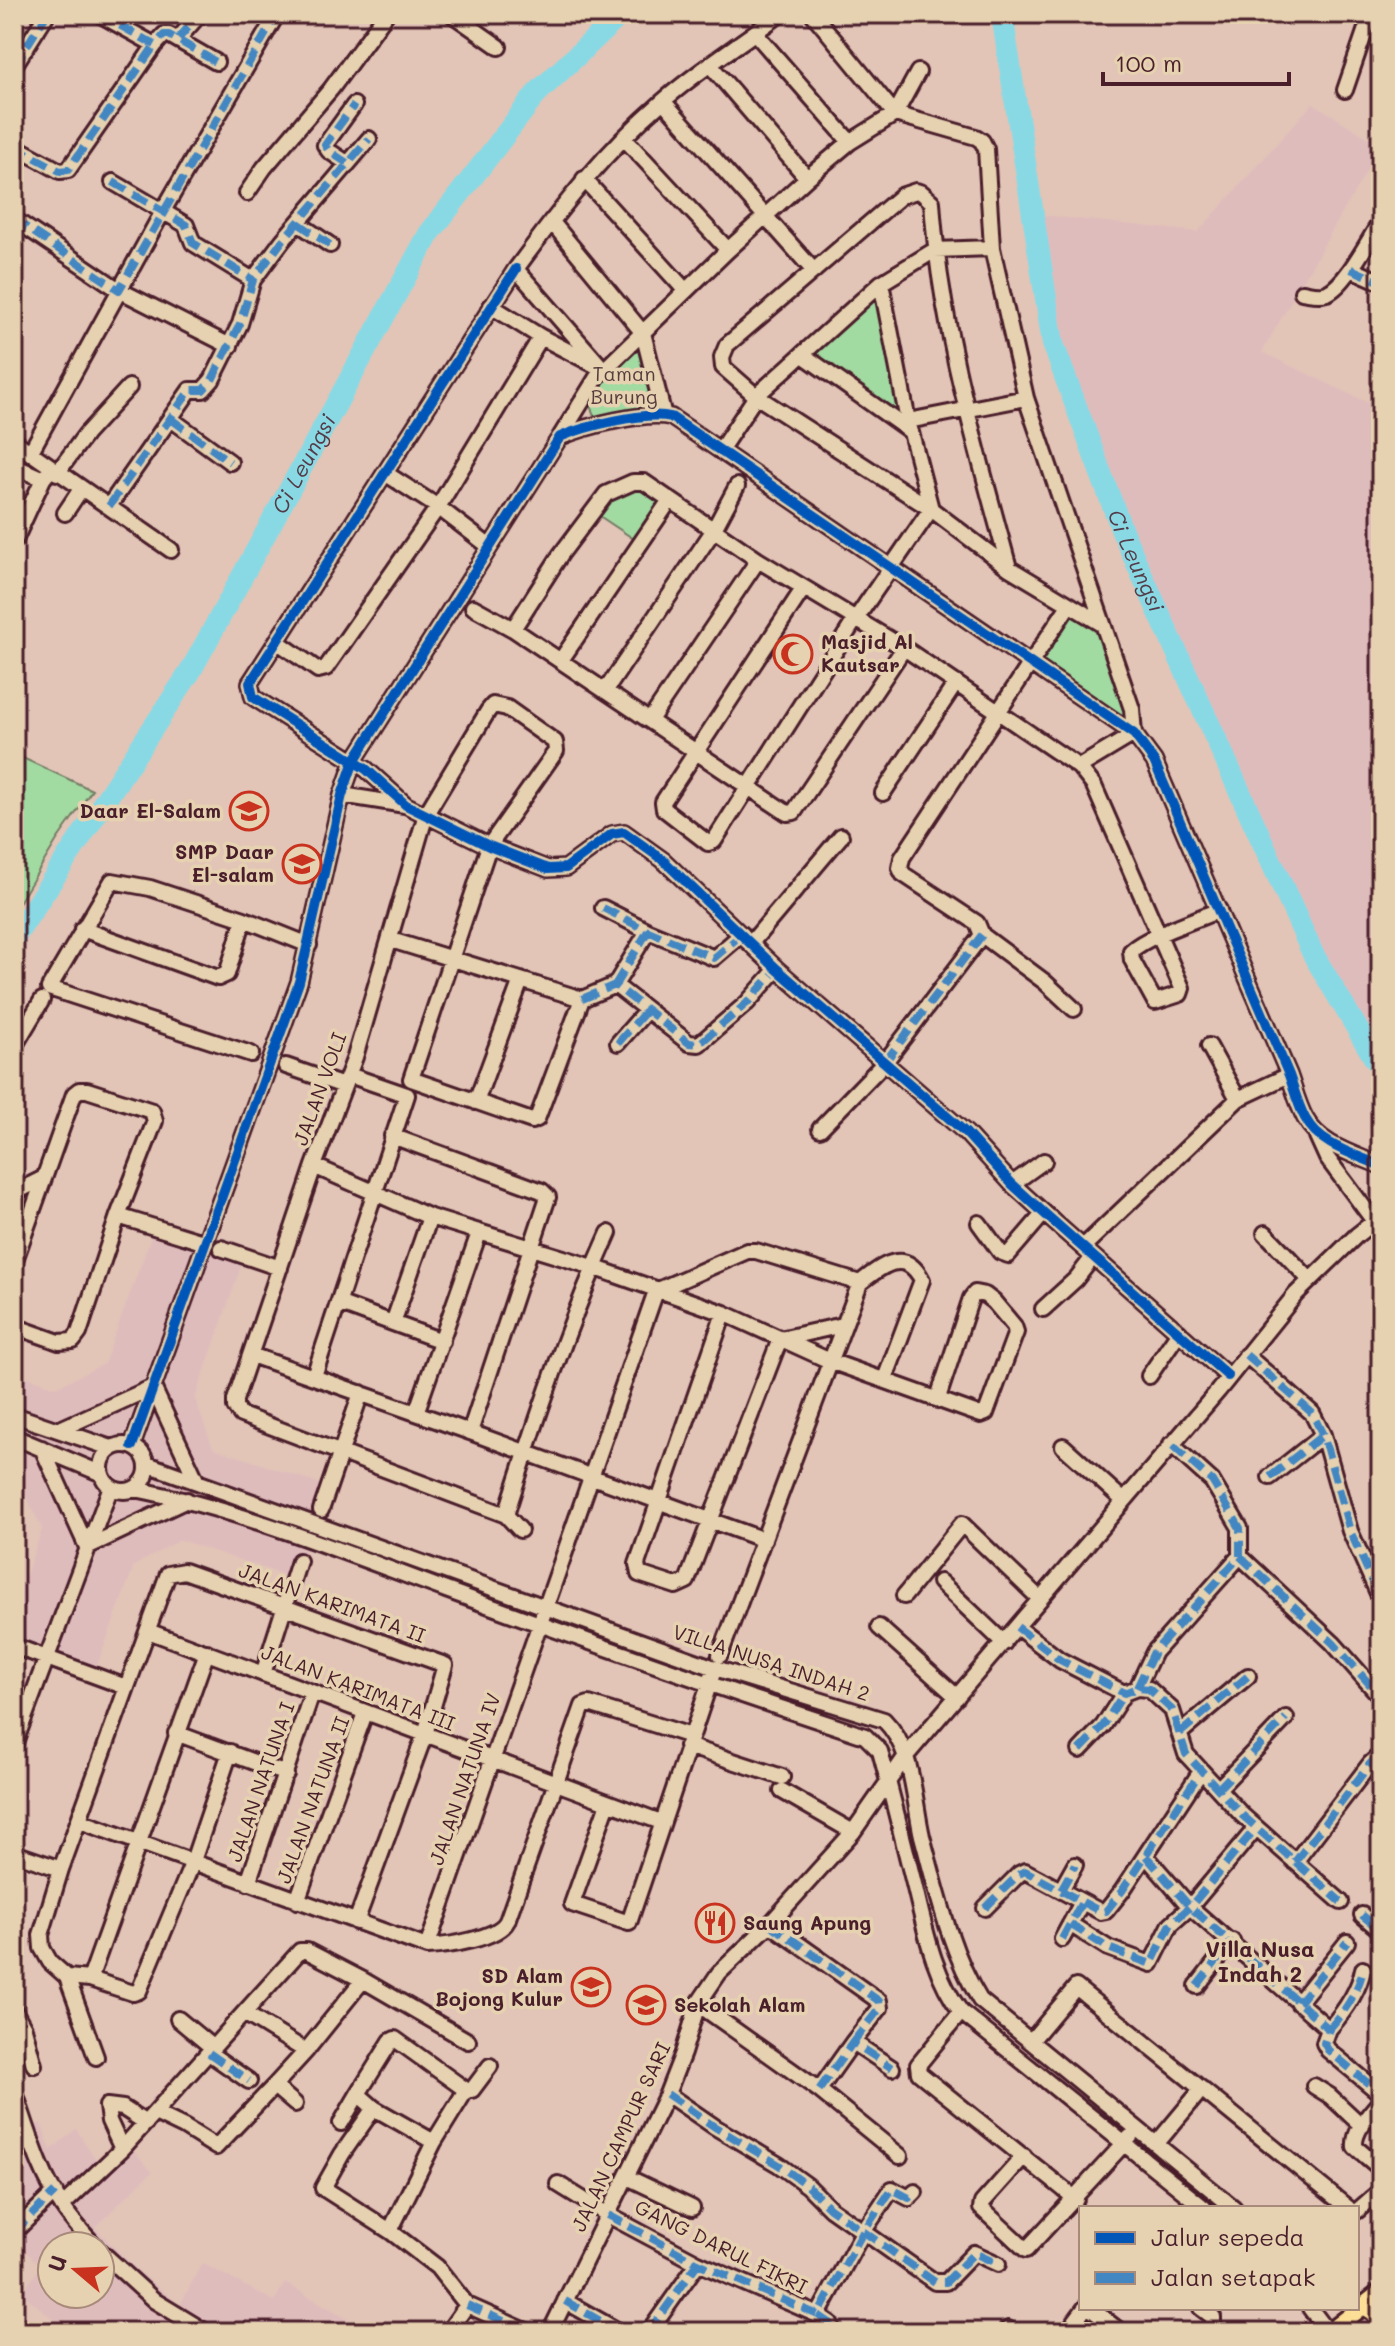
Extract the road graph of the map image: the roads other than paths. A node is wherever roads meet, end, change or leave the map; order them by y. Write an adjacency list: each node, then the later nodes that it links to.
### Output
1 (47, 14): 15 (street)
2 (99, 14): 12 (street)
3 (200, 14): 11 (street)
4 (277, 14): 31 (street)
5 (386, 14): 30 (street)
6 (452, 14): 13 (street)
7 (780, 14): 10 (street)
8 (813, 14): 21 (street)
9 (1371, 14): 18 (street)
10 (755, 33): 16 (street); 24 (street)
11 (178, 39): 12 (street); 14 (street)
12 (155, 45): 25 (street)
13 (499, 47)
14 (216, 62)
15 (14, 66)
16 (711, 66): 19 (street); 27 (street)
17 (918, 72): 21 (street)
18 (1345, 90)
19 (663, 101): 22 (street); 32 (street)
20 (354, 105): 26 (street)
21 (895, 114): 24 (street); 38 (street)
22 (624, 138): 28 (street); 39 (street)
23 (369, 139): 26 (street)
24 (850, 142): 27 (street)
25 (14, 146)
26 (347, 163): 36 (street)
27 (807, 178): 32 (street)
28 (584, 179): 34 (street); 48 (street)
29 (113, 182): 31 (street)
30 (247, 193)
31 (163, 211): 44 (street); 47 (street)
32 (767, 216): 39 (street); 43 (street)
33 (14, 219): 47 (street)
34 (551, 221): 41 (street); 51 (street)
35 (1381, 221): 42 (street)
36 (298, 223): 37 (street); 44 (street)
37 (330, 245)
38 (992, 248): 40 (street); 58 (street)
39 (728, 250): 48 (street)
40 (935, 250): 43 (street); 46 (street); 59 (street)
41 (516, 269): 50 (street); 55 (street)
42 (1351, 269): 45 (street); 49 (street)
43 (814, 271): 57 (street)
44 (253, 280): 53 (street)
45 (1381, 282)
46 (881, 283): 54 (street); 62 (street)
47 (119, 290): 53 (street); 66 (street)
48 (685, 290): 51 (street)
49 (1302, 292)
50 (491, 306): 52 (street); 70 (street)
51 (643, 333): 55 (street); 60 (street)
52 (541, 337): 55 (street); 75 (street)
53 (230, 346): 61 (street)
54 (803, 355): 57 (street); 62 (street)
55 (603, 370): 63 (street)
56 (129, 387): 69 (street)
57 (756, 396): 65 (street); 76 (street)
58 (1026, 398): 59 (street); 89 (street)
59 (967, 409): 62 (street); 84 (street)
60 (664, 416): 63 (street); 65 (street)
61 (171, 419): 67 (street); 74 (street)
62 (909, 426): 76 (street)
63 (560, 437): 80 (street)
64 (14, 441): 66 (street)
65 (721, 449): 83 (street)
66 (30, 453): 69 (street)
67 (230, 462)
68 (16, 467): 69 (street)
69 (51, 473): 72 (street); 79 (street)
70 (385, 473): 75 (street); 91 (street)
71 (737, 486): 78 (street)
72 (81, 489): 74 (street); 77 (street)
73 (670, 500): 78 (street); 90 (street); 93 (street)
74 (109, 506): 81 (street)
75 (438, 507): 80 (street); 91 (street)
76 (931, 509): 83 (street); 84 (street)
77 (65, 513)
78 (713, 531): 82 (street); 96 (street)
79 (15, 540)
80 (490, 547): 101 (street)
81 (171, 550)
82 (758, 560): 85 (street); 98 (street)
83 (890, 566): 88 (street); 94 (street)
84 (1009, 568): 86 (street)
85 (803, 589): 88 (street); 100 (street)
86 (1069, 605): 89 (street); 94 (street)
87 (473, 607): 90 (street)
88 (855, 620): 92 (street); 103 (street)
89 (1102, 624): 99 (street)
90 (513, 629): 93 (street)
91 (278, 642): 101 (street)
92 (904, 648): 95 (street); 103 (street)
93 (561, 660): 96 (street)
94 (1031, 664): 97 (street); 99 (street)
95 (956, 683): 97 (street); 104 (street)
96 (606, 690): 98 (street)
97 (998, 711): 102 (street); 115 (street)
98 (650, 720): 100 (street)
99 (1134, 734): 102 (street); 111 (street)
100 (696, 750): 103 (street); 103 (street)
101 (354, 761): 105 (street); 106 (street)
102 (1079, 767): 116 (street)
103 (749, 786)
104 (883, 793)
105 (342, 795): 106 (street); 119 (street)
106 (406, 805): 107 (street)
107 (426, 814): 109 (street); 109 (street, JALAN VOLI); 118 (street, JALAN VOLI)
108 (841, 836): 117 (street)
109 (489, 846): 117 (street); 120 (street)
110 (603, 908): 114 (street)
111 (1219, 910): 116 (street); 134 (street)
112 (244, 919): 113 (street); 113 (street); 119 (street)
113 (82, 929): 131 (street)
114 (648, 931): 117 (street); 123 (street)
115 (982, 935): 126 (street); 132 (street)
116 (1159, 936): 116 (street)
117 (747, 939): 121 (street)
118 (391, 940): 120 (street); 135 (street, JALAN VOLI)
119 (309, 945): 156 (street)
120 (452, 958): 122 (street); 137 (street)
121 (777, 969): 127 (street); 132 (street)
122 (521, 980): 124 (street); 137 (street)
123 (615, 985): 124 (street); 127 (street)
124 (582, 999): 137 (street)
125 (42, 1000): 130 (street)
126 (1074, 1009)
127 (647, 1010): 128 (street)
128 (618, 1043)
129 (1209, 1046): 136 (street)
130 (14, 1047)
131 (251, 1054)
132 (885, 1062): 138 (street); 145 (street)
133 (286, 1066): 135 (street)
134 (1289, 1075): 136 (street); 139 (street)
135 (346, 1080): 140 (street); 142 (street, JALAN VOLI)
136 (1238, 1099): 159 (street)
137 (476, 1102)
138 (820, 1129)
139 (1316, 1132): 143 (street); 151 (street)
140 (392, 1136): 146 (street); 158 (street)
141 (1044, 1161): 145 (street)
142 (314, 1166): 146 (street); 162 (street, JALAN VOLI)
143 (1381, 1166)
144 (44, 1178): 147 (street); 149 (street); 160 (street)
145 (1012, 1184): 148 (street)
146 (372, 1192): 150 (street); 166 (street)
147 (14, 1193)
148 (1044, 1213): 152 (street); 159 (street)
149 (118, 1216): 156 (street); 171 (street)
150 (430, 1217): 153 (street); 169 (street)
151 (1378, 1219): 163 (street, JALAN CAMPUR SARI)
152 (979, 1223)
153 (479, 1233): 158 (street); 174 (street)
154 (609, 1233): 161 (street)
155 (1265, 1233): 163 (street)
156 (206, 1243): 182 (street)
157 (221, 1248): 162 (street)
158 (532, 1249): 161 (street); 188 (street)
159 (1088, 1252): 167 (street); 172 (street)
160 (14, 1263)
161 (593, 1267): 165 (street); 196 (street)
162 (280, 1268): 175 (street, JALAN VOLI)
163 (1310, 1280): 176 (street, JALAN CAMPUR SARI)
164 (860, 1283): 165 (street); 170 (street); 181 (street)
165 (656, 1291): 168 (street); 200 (street, JALAN NATUNA IV)
166 (338, 1303): 169 (street); 178 (street)
167 (1043, 1309)
168 (724, 1313): 173 (street); 206 (street)
169 (393, 1323): 174 (street)
170 (843, 1325): 173 (street); 177 (street)
171 (14, 1326)
172 (1179, 1332): 179 (street); 180 (street)
173 (780, 1339): 177 (street); 210 (street)
174 (442, 1341): 185 (street)
175 (251, 1355): 178 (street); 197 (street, JALAN VOLI)
176 (1246, 1355): 180 (street, JALAN CAMPUR SARI); 189 (street)
177 (830, 1361): 181 (street); 212 (street)
178 (314, 1376): 183 (street)
179 (1149, 1376)
180 (1228, 1376): 191 (street, JALAN CAMPUR SARI)
181 (885, 1379): 184 (street)
182 (153, 1387): 187 (street); 192 (street); 202 (street)
183 (361, 1393): 185 (street); 197 (street)
184 (938, 1398): 184 (street)
185 (416, 1413): 188 (street)
186 (14, 1415): 187 (street)
187 (58, 1430): 195 (street)
188 (470, 1432): 196 (street)
189 (1323, 1435): 201 (street); 219 (street)
190 (14, 1437): 194 (street)
191 (1171, 1444): 207 (street, JALAN CAMPUR SARI); 214 (street)
192 (132, 1446): 195 (street); 198 (street)
193 (1063, 1446): 207 (street)
194 (42, 1448): 199 (street); 213 (street)
195 (111, 1448): 199 (street)
196 (526, 1453): 200 (street); 209 (street)
197 (341, 1455): 208 (street); 209 (street, JALAN VOLI)
198 (147, 1464): 202 (street, VILLA NUSA INDAH 2); 204 (street)
199 (100, 1473): 203 (street)
200 (593, 1477): 206 (street); 221 (street, JALAN NATUNA IV)
201 (1270, 1477)
202 (197, 1482): 221 (street, VILLA NUSA INDAH 2)
203 (110, 1489): 204 (street); 213 (street)
204 (135, 1489): 205 (street, VILLA NUSA INDAH 2)
205 (187, 1500): 213 (street); 222 (street, VILLA NUSA INDAH 2)
206 (658, 1501): 210 (street); 210 (street)
207 (1124, 1501): 218 (street, JALAN CAMPUR SARI)
208 (321, 1510)
209 (506, 1515): 211 (street, JALAN VOLI)
210 (710, 1520): 212 (street)
211 (520, 1530)
212 (764, 1540): 230 (street)
213 (87, 1547): 229 (street)
214 (1240, 1556): 235 (street); 238 (street)
215 (299, 1561): 220 (street)
216 (940, 1582): 226 (street)
217 (904, 1596): 218 (street)
218 (1040, 1599): 224 (street, JALAN CAMPUR SARI)
219 (1381, 1600)
220 (284, 1606): 225 (street, JALAN KARIMATA II); 231 (street); 243 (street, JALAN KARIMATA II)
221 (547, 1609): 222 (street, JALAN NATUNA IV); 230 (street, VILLA NUSA INDAH 2)
222 (541, 1625): 233 (street, VILLA NUSA INDAH 2); 250 (street, JALAN NATUNA IV)
223 (879, 1627): 237 (street)
224 (1017, 1627): 226 (street, JALAN CAMPUR SARI); 235 (street)
225 (148, 1631): 228 (street, JALAN KARIMATA III); 234 (street)
226 (1004, 1643): 237 (street, JALAN CAMPUR SARI)
227 (14, 1646): 229 (street)
228 (207, 1652): 231 (street, JALAN KARIMATA III); 241 (street)
229 (46, 1656): 234 (street); 245 (street)
230 (718, 1662): 233 (street); 248 (street, VILLA NUSA INDAH 2)
231 (263, 1674): 236 (street, JALAN KARIMATA III)
232 (1248, 1676): 242 (street)
233 (709, 1684): 244 (street); 255 (street, VILLA NUSA INDAH 2)
234 (126, 1687): 258 (street)
235 (1131, 1690): 242 (street); 246 (street)
236 (312, 1693): 239 (street, JALAN KARIMATA III); 252 (street, JALAN NATUNA I)
237 (957, 1697): 248 (street, JALAN CAMPUR SARI)
238 (1381, 1697)
239 (365, 1713): 243 (street, JALAN KARIMATA III); 271 (street, JALAN NATUNA II)
240 (1286, 1718): 256 (street)
241 (176, 1733): 247 (street); 262 (street)
242 (1180, 1733): 251 (street)
243 (425, 1734): 250 (street, JALAN KARIMATA III); 277 (street)
244 (689, 1741): 254 (street); 259 (street); 261 (street)
245 (14, 1745)
246 (1080, 1750)
247 (230, 1752): 252 (street); 266 (street)
248 (906, 1756): 255 (street, JALAN CAMPUR SARI); 298 (street, VILLA NUSA INDAH 2)
249 (1376, 1759): 253 (street); 265 (street)
250 (493, 1760): 254 (street, JALAN KARIMATA III); 284 (street, JALAN NATUNA IV)
251 (1201, 1771): 256 (street); 264 (street)
252 (286, 1774): 269 (street, JALAN NATUNA I)
253 (1381, 1776)
254 (554, 1783): 257 (street, JALAN KARIMATA III); 284 (street)
255 (888, 1783): 261 (street, JALAN CAMPUR SARI); 293 (street, VILLA NUSA INDAH 2)
256 (1218, 1789): 260 (street)
257 (608, 1803): 259 (street, JALAN KARIMATA III); 259 (street)
258 (80, 1821): 262 (street); 268 (street)
259 (661, 1822)
260 (1256, 1828): 265 (street); 274 (street)
261 (853, 1832): 278 (street, JALAN CAMPUR SARI)
262 (139, 1844): 266 (street); 287 (street)
263 (14, 1853): 268 (street)
264 (1146, 1856): 272 (street); 274 (street)
265 (1295, 1862): 273 (street)
266 (192, 1864): 269 (street); 287 (street)
267 (1075, 1865): 270 (street)
268 (61, 1869): 286 (street)
269 (248, 1883): 271 (street)
270 (1061, 1890): 272 (street); 275 (street)
271 (297, 1901): 277 (street)
272 (1082, 1902): 279 (street)
273 (1341, 1902)
274 (1190, 1907): 279 (street); 282 (street)
275 (985, 1908)
276 (1362, 1915): 280 (street)
277 (356, 1922): 284 (street)
278 (770, 1924): 291 (street, JALAN CAMPUR SARI); 299 (street)
279 (1070, 1924): 281 (street)
280 (1381, 1931)
281 (1062, 1939)
282 (1232, 1941): 289 (street); 290 (street)
283 (1347, 1942): 290 (street)
284 (427, 1947)
285 (1363, 1969): 296 (street)
286 (67, 1977): 287 (street); 302 (street)
287 (90, 1979)
288 (363, 1980): 294 (street); 297 (street); 301 (street)
289 (1197, 1986)
290 (1298, 2003): 296 (street)
291 (698, 2004): 312 (street); 314 (street, JALAN CAMPUR SARI)
292 (14, 2010): 303 (street)
293 (961, 2012): 325 (street, VILLA NUSA INDAH 2); 330 (street)
294 (244, 2013): 300 (street); 301 (street)
295 (178, 2019): 300 (street)
296 (1329, 2029): 315 (street)
297 (468, 2041)
298 (1031, 2041): 309 (street); 322 (street, VILLA NUSA INDAH 2)
299 (853, 2042): 305 (street); 312 (street)
300 (211, 2050): 306 (street); 319 (street)
301 (306, 2051): 307 (street)
302 (96, 2057)
303 (34, 2065)
304 (490, 2066): 311 (street)
305 (892, 2068)
306 (249, 2081)
307 (274, 2086): 317 (street); 319 (street)
308 (1314, 2086): 321 (street)
309 (1202, 2089): 326 (street); 341 (street)
310 (14, 2090): 323 (street)
311 (466, 2090): 313 (street); 324 (street)
312 (819, 2090): 329 (street)
313 (358, 2094): 318 (street); 320 (street)
314 (667, 2094): 332 (street, JALAN CAMPUR SARI); 348 (street)
315 (1381, 2094)
316 (1381, 2100): 321 (street)
317 (295, 2104)
318 (374, 2108): 324 (street); 346 (street)
319 (150, 2118): 327 (street); 327 (street)
320 (341, 2123)
321 (1362, 2126): 331 (street)
322 (1138, 2128): 325 (street); 326 (street, VILLA NUSA INDAH 2)
323 (30, 2137): 328 (street); 335 (street)
324 (434, 2142): 346 (street)
325 (1125, 2142): 337 (street); 339 (street, VILLA NUSA INDAH 2)
326 (1157, 2143): 340 (street, VILLA NUSA INDAH 2)
327 (122, 2149): 338 (street)
328 (14, 2154)
329 (900, 2156)
330 (1024, 2156): 337 (street); 337 (street)
331 (1381, 2169)
332 (627, 2177): 342 (street); 344 (street, JALAN CAMPUR SARI)
333 (558, 2184): 344 (street, GANG DARUL FIKRI)
334 (1381, 2190): 343 (street)
335 (55, 2192): 338 (street); 347 (street)
336 (915, 2192): 348 (street, GANG DARUL FIKRI)
337 (1076, 2199)
338 (62, 2206): 345 (street)
339 (1202, 2206)
340 (1232, 2206)
341 (1346, 2206)
342 (692, 2208)
343 (1359, 2209)
344 (608, 2215): 349 (street, GANG DARUL FIKRI); 353 (street, JALAN CAMPUR SARI)
345 (82, 2230)
346 (390, 2231): 355 (street)
347 (14, 2232)
348 (863, 2232): 350 (street); 361 (street, GANG DARUL FIKRI)
349 (698, 2263): 361 (street, GANG DARUL FIKRI); 370 (street)
350 (998, 2264)
351 (116, 2266): 365 (street)
352 (1381, 2292): 354 (main road)
353 (565, 2301): 368 (street, JALAN CAMPUR SARI); 369 (street)
354 (1360, 2304): 363 (main road)
355 (467, 2305): 366 (street); 367 (street)
356 (1086, 2310): 372 (street)
357 (1091, 2310): 373 (street)
358 (1204, 2310): 374 (street)
359 (1312, 2310): 375 (street)
360 (1353, 2310): 375 (main road)
361 (827, 2323): 371 (street)
362 (14, 2324): 364 (street)
363 (1381, 2325): 376 (main road)
364 (24, 2332)
365 (206, 2332)
366 (448, 2332)
367 (528, 2332)
368 (550, 2332)
369 (620, 2332)
370 (649, 2332)
371 (845, 2332)
372 (1067, 2332)
373 (1121, 2332)
374 (1207, 2332)
375 (1329, 2332)
376 (1375, 2332)

